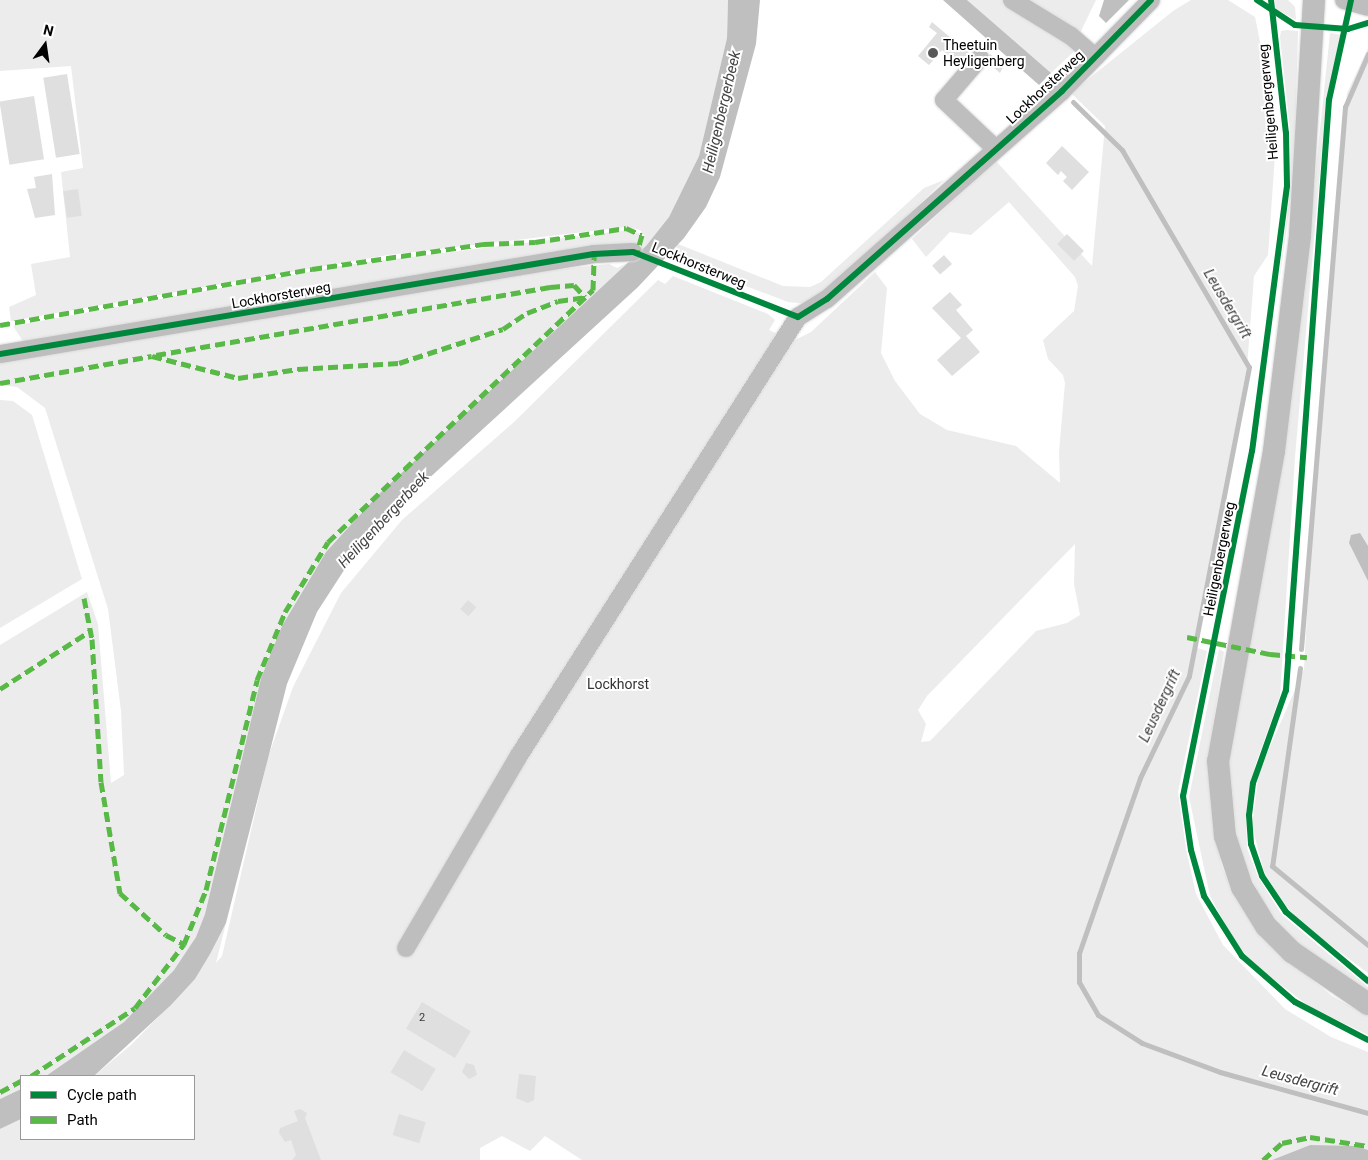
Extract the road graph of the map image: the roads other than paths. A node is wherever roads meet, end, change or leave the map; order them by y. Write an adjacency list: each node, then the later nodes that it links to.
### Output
1 (1012, 0): 7 (street)
2 (1151, 0): 7 (street, Lockhorsterweg)
3 (1314, 0): 12 (main road)
4 (1344, 0): 5 (street)
5 (1368, 7)
6 (980, 58): 8 (street)
7 (1095, 58): 8 (street, Lockhorsterweg)
8 (996, 149): 11 (street, Lockhorsterweg)
9 (632, 252): 10 (street, Lockhorsterweg)
10 (0, 354)
11 (406, 948)
12 (1368, 1004)

